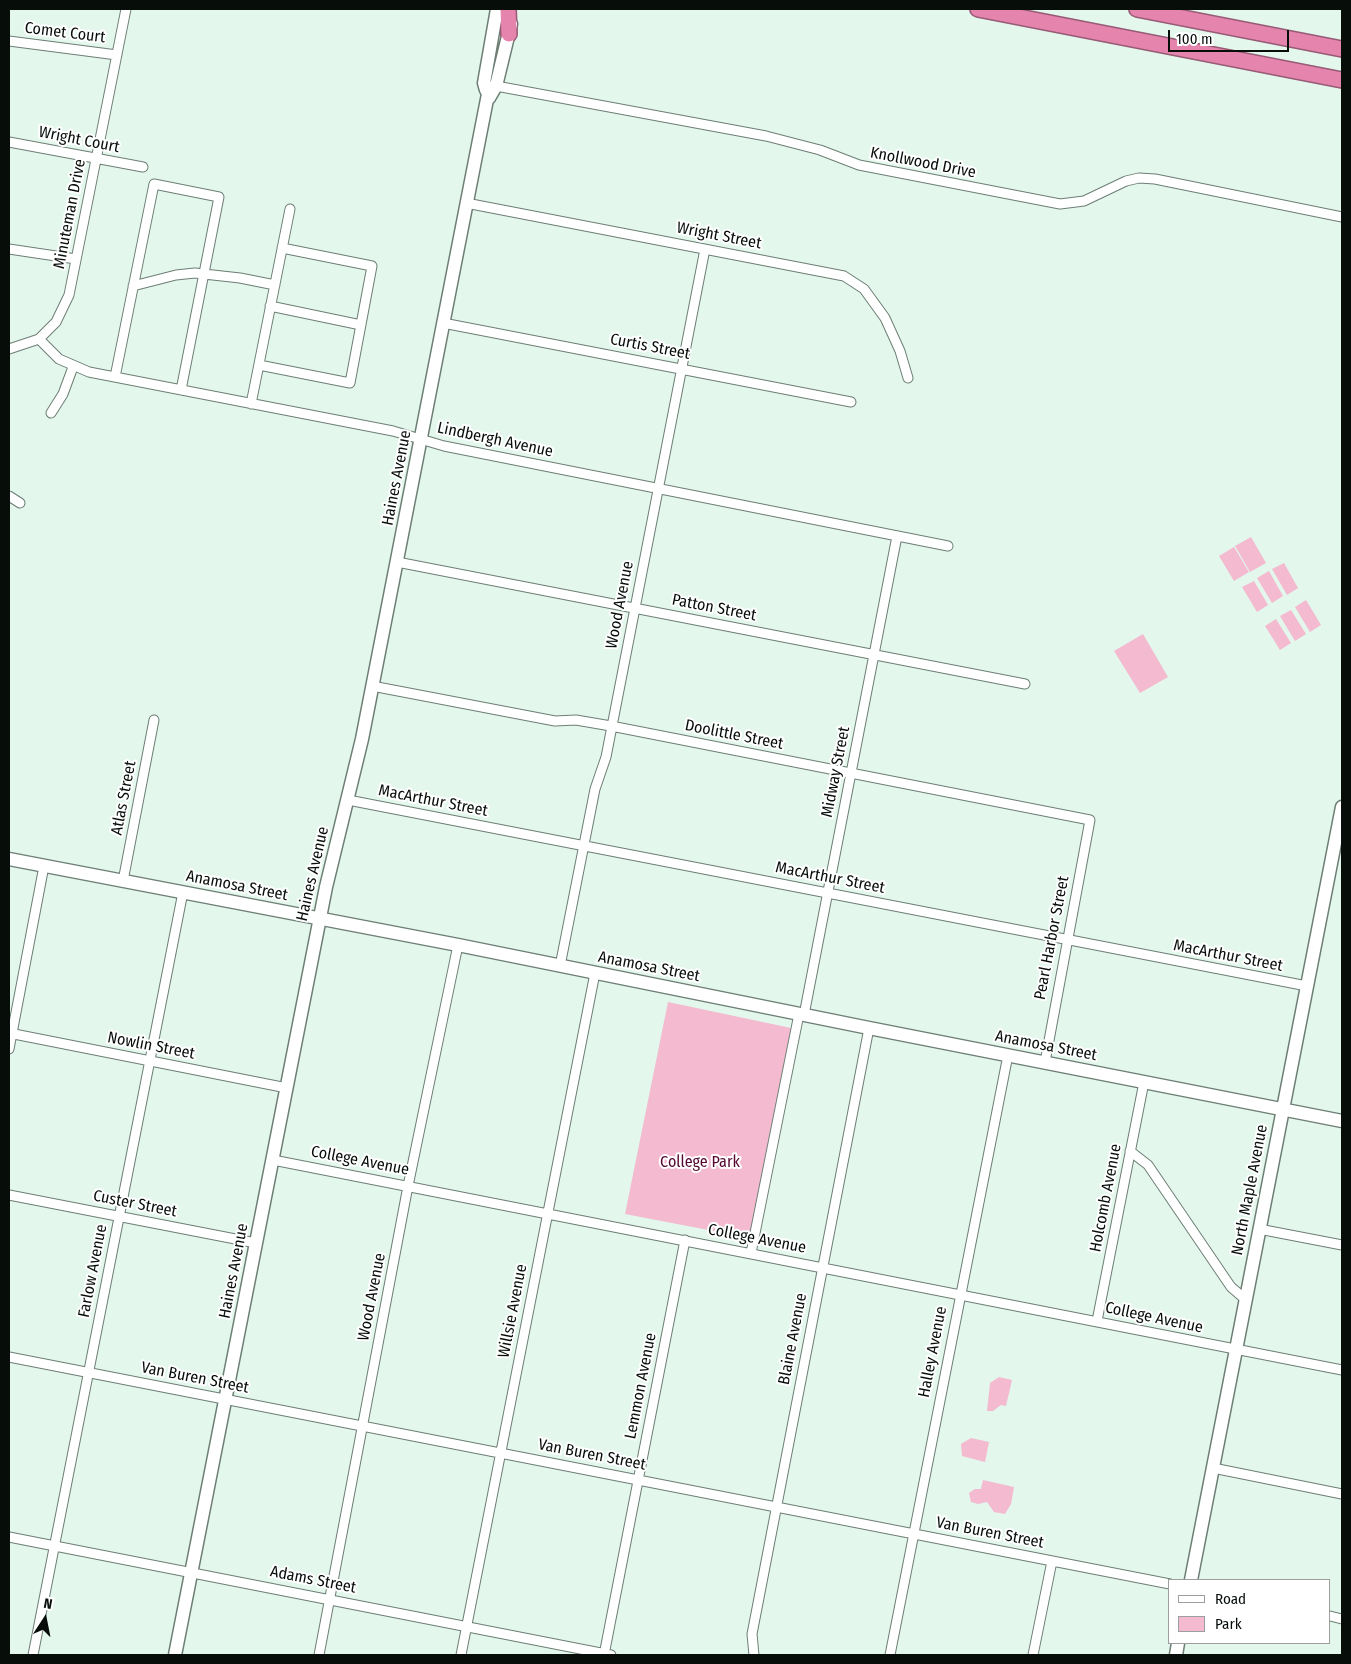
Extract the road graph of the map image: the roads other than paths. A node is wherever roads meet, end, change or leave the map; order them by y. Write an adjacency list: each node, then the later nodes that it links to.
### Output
1 (126, 9): 9 (street, Minuteman Drive)
2 (515, 9): 6 (main road)
3 (978, 9): 10 (highway)
4 (1137, 9): 8 (highway)
5 (500, 11): 6 (highway); 11 (main road)
6 (509, 34): 11 (main road)
7 (9, 41): 9 (street, Comet Court)
8 (1342, 49)
9 (117, 55): 13 (street, Minuteman Drive)
10 (1342, 80)
11 (490, 85): 15 (main road, Haines Avenue); 17 (street, Knollwood Drive)
12 (9, 142): 13 (street, Wright Court)
13 (97, 159): 14 (street, Wright Court); 21 (street, Minuteman Drive)
14 (143, 167)
15 (466, 203): 20 (street, Wright Street); 26 (main road, Haines Avenue)
16 (290, 209): 18 (street)
17 (1342, 217)
18 (282, 248): 23 (street); 27 (street)
19 (9, 249): 21 (street)
20 (705, 249): 32 (street, Wood Avenue); 34 (street, Wright Street)
21 (76, 259): 28 (street, Minuteman Drive)
22 (204, 273): 23 (street); 24 (street); 24 (street); 35 (street)
23 (274, 285): 25 (street)
24 (133, 286): 33 (street)
25 (270, 306): 27 (street); 30 (street)
26 (443, 323): 32 (street, Curtis Street); 39 (main road, Haines Avenue)
27 (361, 324): 30 (street)
28 (39, 339): 29 (street); 31 (street, Lindbergh Avenue)
29 (9, 349)
30 (259, 364): 37 (street)
31 (73, 367): 33 (street, Lindbergh Avenue); 38 (street)
32 (682, 368): 36 (street, Curtis Street); 40 (street, Wood Avenue)
33 (115, 377): 35 (street, Lindbergh Avenue)
34 (908, 378)
35 (181, 390): 37 (street, Lindbergh Avenue)
36 (852, 402)
37 (251, 404): 39 (street, Lindbergh Avenue)
38 (51, 413)
39 (421, 440): 40 (street, Lindbergh Avenue); 45 (main road, Haines Avenue)
40 (659, 488): 43 (street, Lindbergh Avenue); 46 (street, Wood Avenue)
41 (9, 496): 42 (street)
42 (20, 503)
43 (897, 536): 44 (street, Lindbergh Avenue); 47 (street, Midway Street)
44 (948, 546)
45 (397, 562): 46 (street, Patton Street); 49 (main road, Haines Avenue)
46 (635, 608): 47 (street, Patton Street); 51 (street, Wood Avenue)
47 (874, 654): 48 (street, Patton Street); 52 (street, Midway Street)
48 (1026, 684)
49 (372, 686): 51 (street, Doolittle Street); 53 (main road, Haines Avenue)
50 (154, 720): 59 (street, Atlas Street)
51 (611, 726): 52 (street, Doolittle Street); 56 (street, Wood Avenue)
52 (851, 774): 55 (street, Doolittle Street); 61 (street, Midway Street)
53 (348, 800): 56 (street, MacArthur Street); 62 (main road, Haines Avenue)
54 (1342, 806): 67 (main road, North Maple Avenue)
55 (1090, 820): 63 (street, Pearl Harbor Street)
56 (584, 845): 61 (street, MacArthur Street); 65 (street, Wood Avenue)
57 (9, 859): 58 (main road, Anamosa Street)
58 (44, 866): 59 (main road, Anamosa Street); 70 (street)
59 (123, 881): 60 (main road, Anamosa Street)
60 (183, 892): 62 (main road, Anamosa Street); 73 (street, Farlow Avenue)
61 (828, 893): 63 (street, MacArthur Street); 68 (street, Midway Street)
62 (319, 918): 64 (main road, Anamosa Street); 76 (main road, Haines Avenue)
63 (1067, 940): 67 (street, MacArthur Street); 74 (street, Pearl Harbor Street)
64 (458, 944): 65 (main road, Anamosa Street); 81 (street, Wood Avenue)
65 (560, 966): 66 (main road, Anamosa Street)
66 (595, 973): 68 (main road, Anamosa Street); 83 (street, Willsie Avenue)
67 (1307, 986): 77 (main road, North Maple Avenue)
68 (801, 1014): 69 (main road, Anamosa Street); 89 (street, Midway Street)
69 (869, 1028): 72 (main road, Anamosa Street); 90 (street, Blaine Avenue)
70 (10, 1033): 71 (street); 73 (street, Nowlin Street)
71 (9, 1049)
72 (1008, 1055): 74 (main road, Anamosa Street); 91 (street, Halley Avenue)
73 (150, 1061): 76 (street, Nowlin Street); 84 (street, Farlow Avenue)
74 (1044, 1062): 75 (main road, Anamosa Street)
75 (1144, 1082): 77 (main road, Anamosa Street); 79 (street, Holcomb Avenue)
76 (287, 1088): 80 (main road, Haines Avenue)
77 (1282, 1109): 78 (main road, Anamosa Street); 85 (main road, North Maple Avenue)
78 (1342, 1121)
79 (1130, 1151): 92 (street); 93 (street, Holcomb Avenue)
80 (273, 1160): 81 (street, College Avenue); 87 (main road, Haines Avenue)
81 (408, 1186): 83 (street, College Avenue); 99 (street, Wood Avenue)
82 (9, 1195): 84 (street, Custer Street)
83 (548, 1213): 86 (street, College Avenue); 100 (street, Willsie Avenue)
84 (120, 1217): 87 (street, Custer Street); 97 (street, Farlow Avenue)
85 (1259, 1229): 88 (street); 92 (main road, North Maple Avenue)
86 (685, 1240): 89 (street, College Avenue); 102 (street, Lemmon Avenue)
87 (256, 1243): 98 (main road, Haines Avenue)
88 (1342, 1245)
89 (751, 1253): 90 (street, College Avenue)
90 (823, 1267): 91 (street, College Avenue); 104 (street, Blaine Avenue)
91 (960, 1294): 93 (street, College Avenue); 105 (street, Halley Avenue)
92 (1245, 1299): 94 (main road, North Maple Avenue)
93 (1097, 1321): 94 (street, College Avenue)
94 (1235, 1349): 96 (street, College Avenue); 101 (main road, North Maple Avenue)
95 (9, 1357): 97 (street, Van Buren Street)
96 (1342, 1370)
97 (88, 1372): 98 (street, Van Buren Street); 107 (street, Farlow Avenue)
98 (225, 1399): 99 (street, Van Buren Street); 109 (main road, Haines Avenue)
99 (363, 1425): 100 (street, Van Buren Street); 112 (street, Wood Avenue)
100 (501, 1452): 102 (street, Van Buren Street); 113 (street, Willsie Avenue)
101 (1213, 1468): 103 (street); 110 (main road, North Maple Avenue)
102 (638, 1479): 104 (street, Van Buren Street); 118 (street, Lemmon Avenue)
103 (1342, 1494)
104 (776, 1506): 105 (street, Van Buren Street); 119 (street, Blaine Avenue)
105 (913, 1533): 108 (street, Van Buren Street); 120 (street, Halley Avenue)
106 (9, 1537): 107 (street, Adams Street)
107 (55, 1546): 109 (street, Adams Street); 114 (street, Farlow Avenue)
108 (1052, 1561): 111 (street, Van Buren Street); 121 (street)
109 (192, 1572): 112 (street, Adams Street); 115 (main road, Haines Avenue)
110 (1191, 1579)
111 (1168, 1584)
112 (330, 1599): 113 (street, Adams Street); 116 (street, Wood Avenue)
113 (467, 1626): 117 (street, Willsie Avenue); 118 (street, Adams Street)
114 (34, 1655)
115 (175, 1655)
116 (319, 1655)
117 (461, 1655)
118 (606, 1655)
119 (754, 1655)
120 (890, 1655)
121 (1033, 1655)

